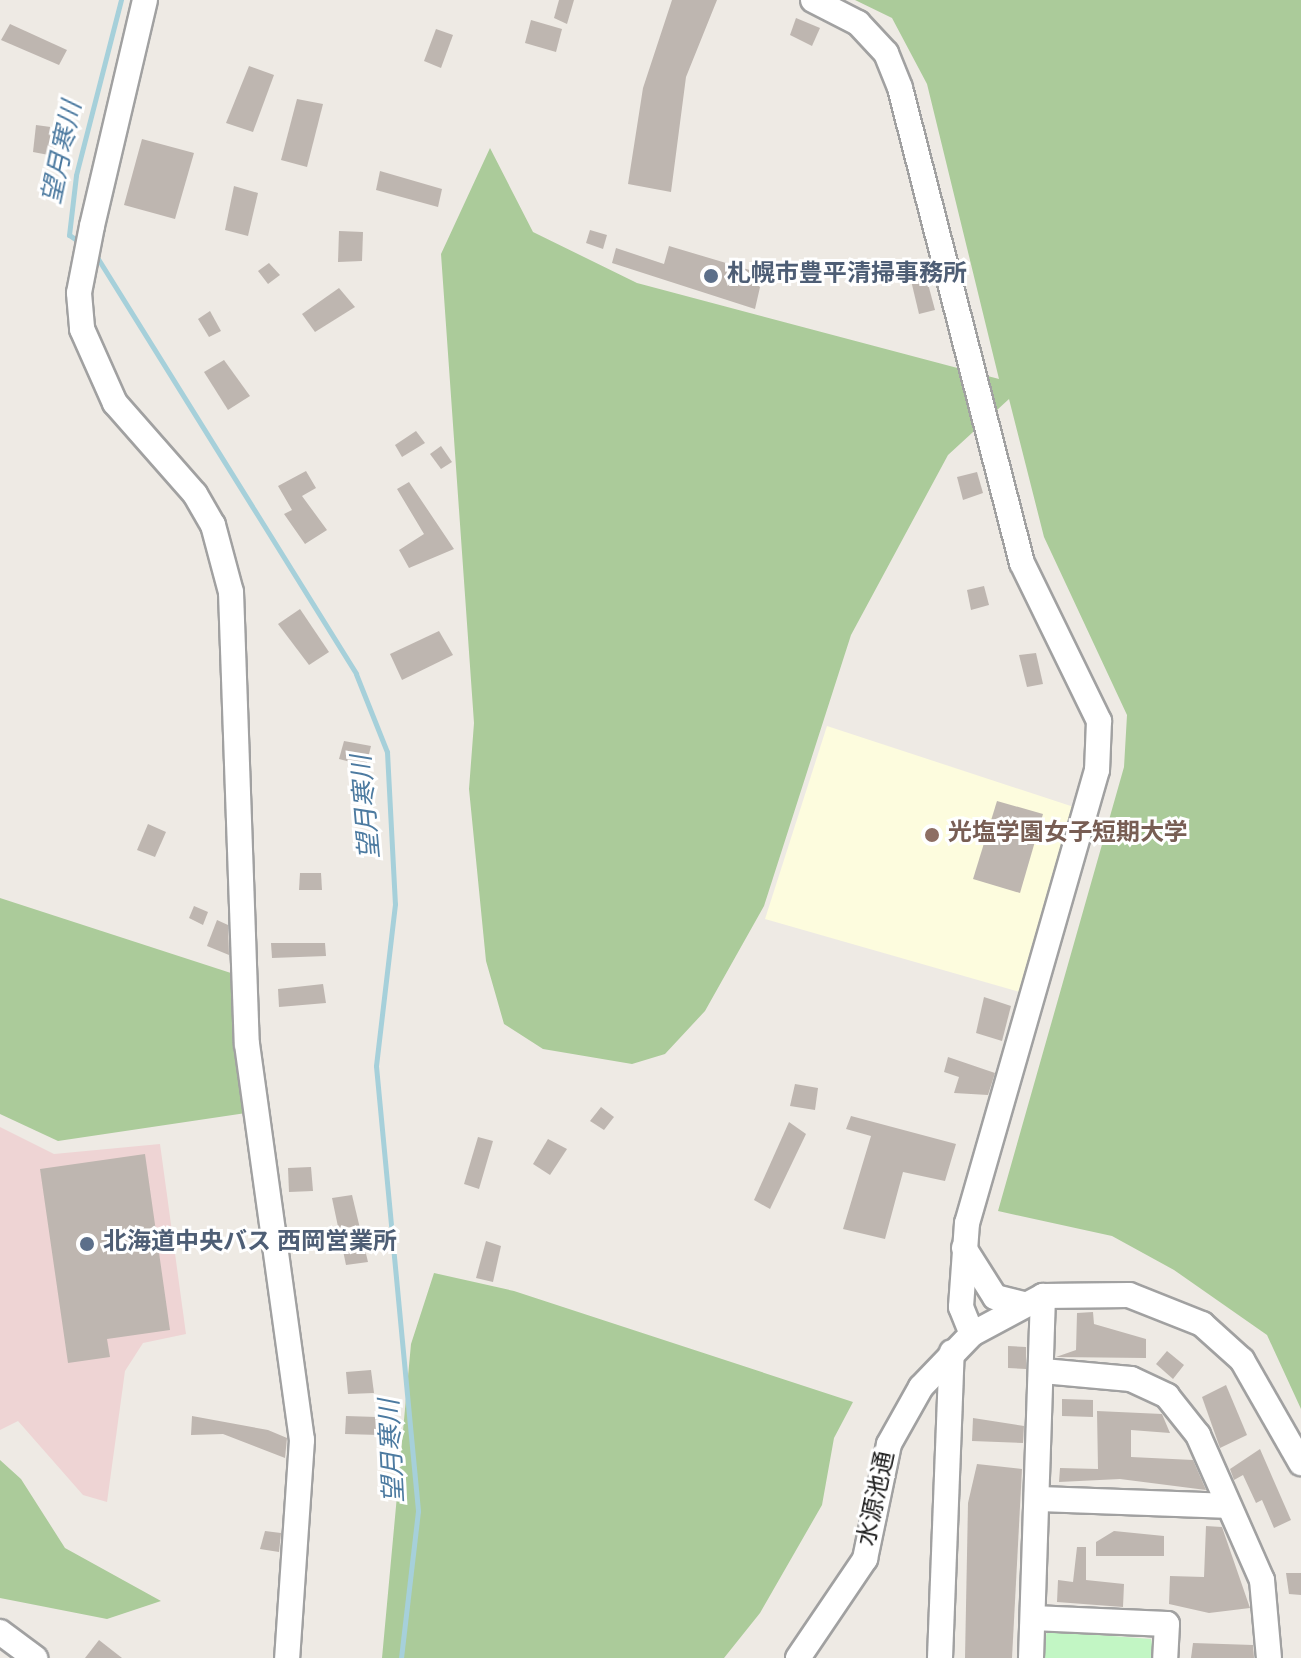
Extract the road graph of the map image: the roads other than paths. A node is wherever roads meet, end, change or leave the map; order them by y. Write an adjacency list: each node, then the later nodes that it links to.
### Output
1 (145, 0): 14 (street)
2 (813, 0): 3 (street)
3 (964, 1248): 4 (street); 5 (street)
4 (1034, 1300): 5 (street, 水源池通); 7 (street); 8 (street, 水源池通)
5 (972, 1334): 6 (street, 水源池通)
6 (952, 1352): 15 (street, 水源池通); 16 (street)
7 (1043, 1371): 9 (street); 10 (street)
8 (1301, 1463)
9 (1038, 1499): 10 (street); 11 (street)
10 (1226, 1506): 19 (street)
11 (1033, 1618): 17 (street); 18 (street)
12 (0, 1632): 13 (street)
13 (35, 1658)
14 (287, 1658)
15 (798, 1658)
16 (940, 1658)
17 (1031, 1658)
18 (1165, 1658)
19 (1269, 1658)

